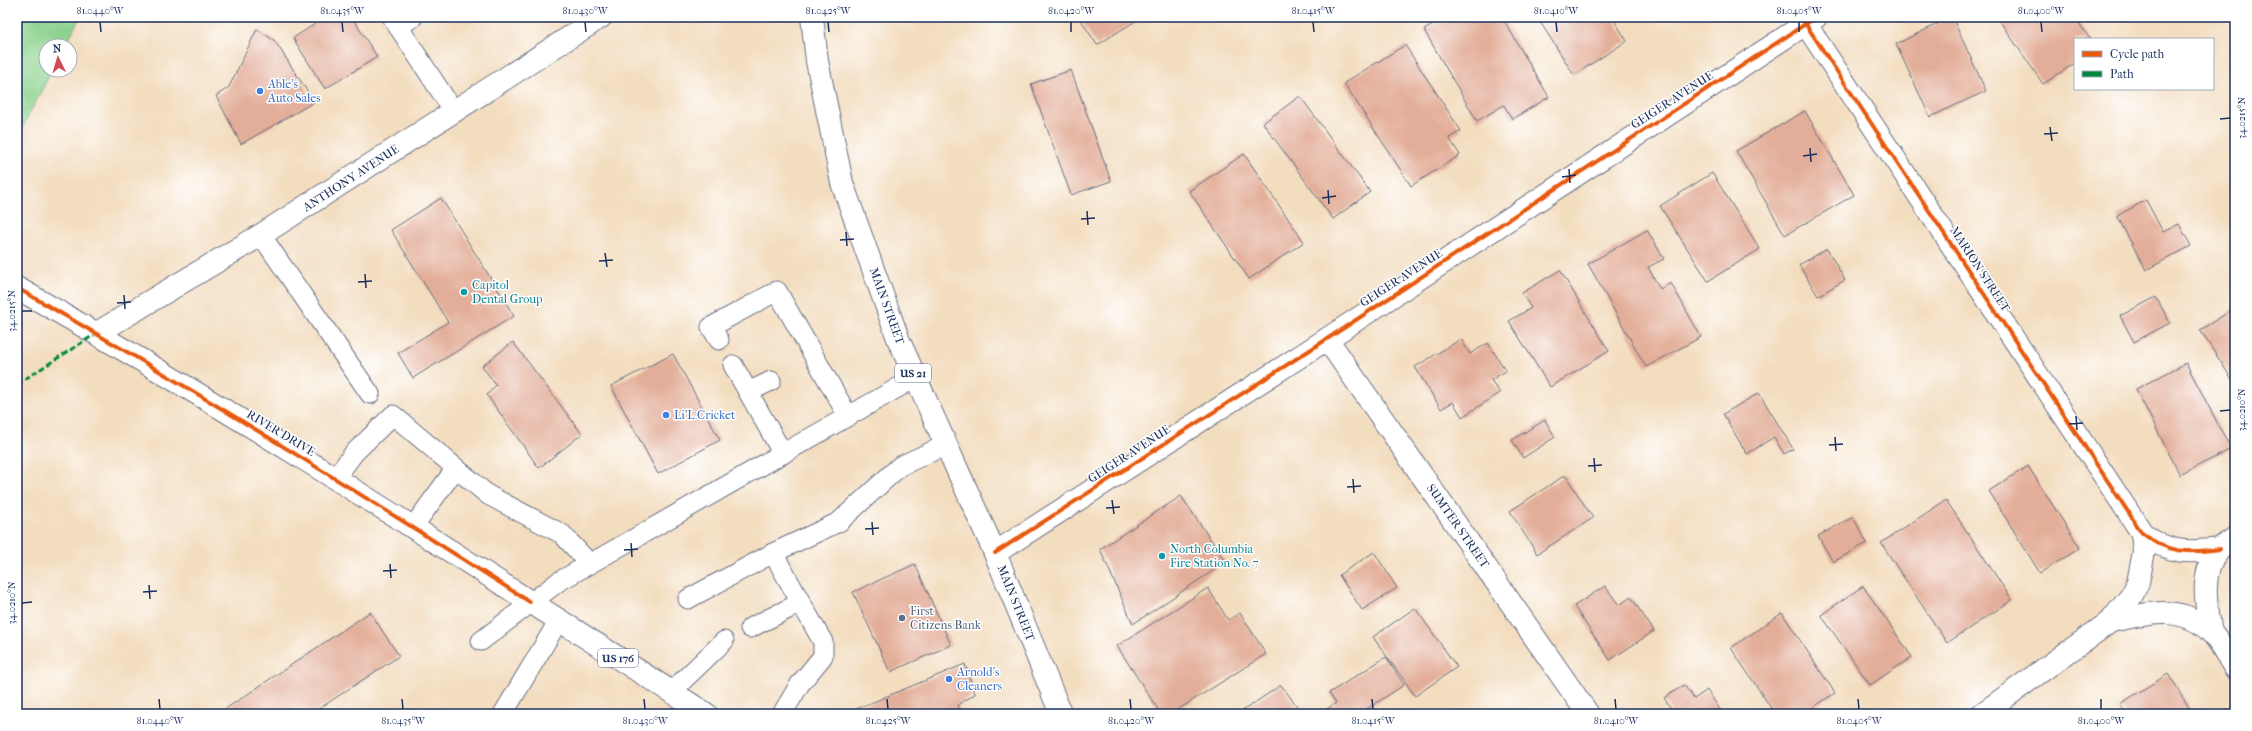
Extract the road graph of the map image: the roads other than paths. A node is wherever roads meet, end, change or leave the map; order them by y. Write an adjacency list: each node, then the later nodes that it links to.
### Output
1 (601, 17): 5 (street, ANTHONY AVENUE)
2 (812, 17): 12 (street, MAIN STREET / US 21)
3 (1808, 19): 9 (street, GEIGER AVENUE); 22 (street, MARION STREET)
4 (401, 20): 5 (lane)
5 (454, 112): 6 (street, ANTHONY AVENUE)
6 (261, 235): 8 (street, ANTHONY AVENUE); 15 (lane)
7 (17, 288): 8 (street, RIVER DRIVE / US 176)
8 (97, 333): 20 (street, RIVER DRIVE / US 176)
9 (1327, 339): 24 (street, GEIGER AVENUE); 42 (street, SUMTER STREET)
10 (719, 340): 16 (lane)
11 (733, 365): 14 (lane)
12 (915, 378): 16 (lane); 17 (street, MAIN STREET / US 21)
13 (771, 380): 14 (lane)
14 (748, 392): 18 (lane)
15 (370, 394)
16 (848, 416): 18 (lane)
17 (946, 445): 24 (street, MAIN STREET / US 21); 25 (lane)
18 (783, 454): 26 (lane)
19 (456, 468): 20 (lane); 21 (lane); 26 (lane)
20 (336, 478): 21 (street, RIVER DRIVE / US 176)
21 (413, 527): 28 (street, RIVER DRIVE / US 176)
22 (2142, 533): 23 (street); 31 (street)
23 (2227, 544): 33 (street)
24 (995, 553): 41 (street, MAIN STREET / US 21)
25 (773, 554): 27 (lane); 29 (lane)
26 (590, 564): 28 (lane)
27 (688, 599)
28 (530, 602): 30 (street, RIVER DRIVE / US 176); 34 (lane)
29 (800, 603): 32 (lane); 40 (lane)
30 (559, 620): 37 (street, RIVER DRIVE / US 176); 38 (lane)
31 (2111, 621): 33 (street); 43 (street)
32 (750, 628)
33 (2211, 632): 36 (street)
34 (481, 641)
35 (724, 641): 37 (lane)
36 (2235, 668)
37 (671, 692): 39 (street, RIVER DRIVE / US 176)
38 (503, 714)
39 (706, 714)
40 (782, 714)
41 (1061, 714)
42 (1588, 714)
43 (1982, 714)

